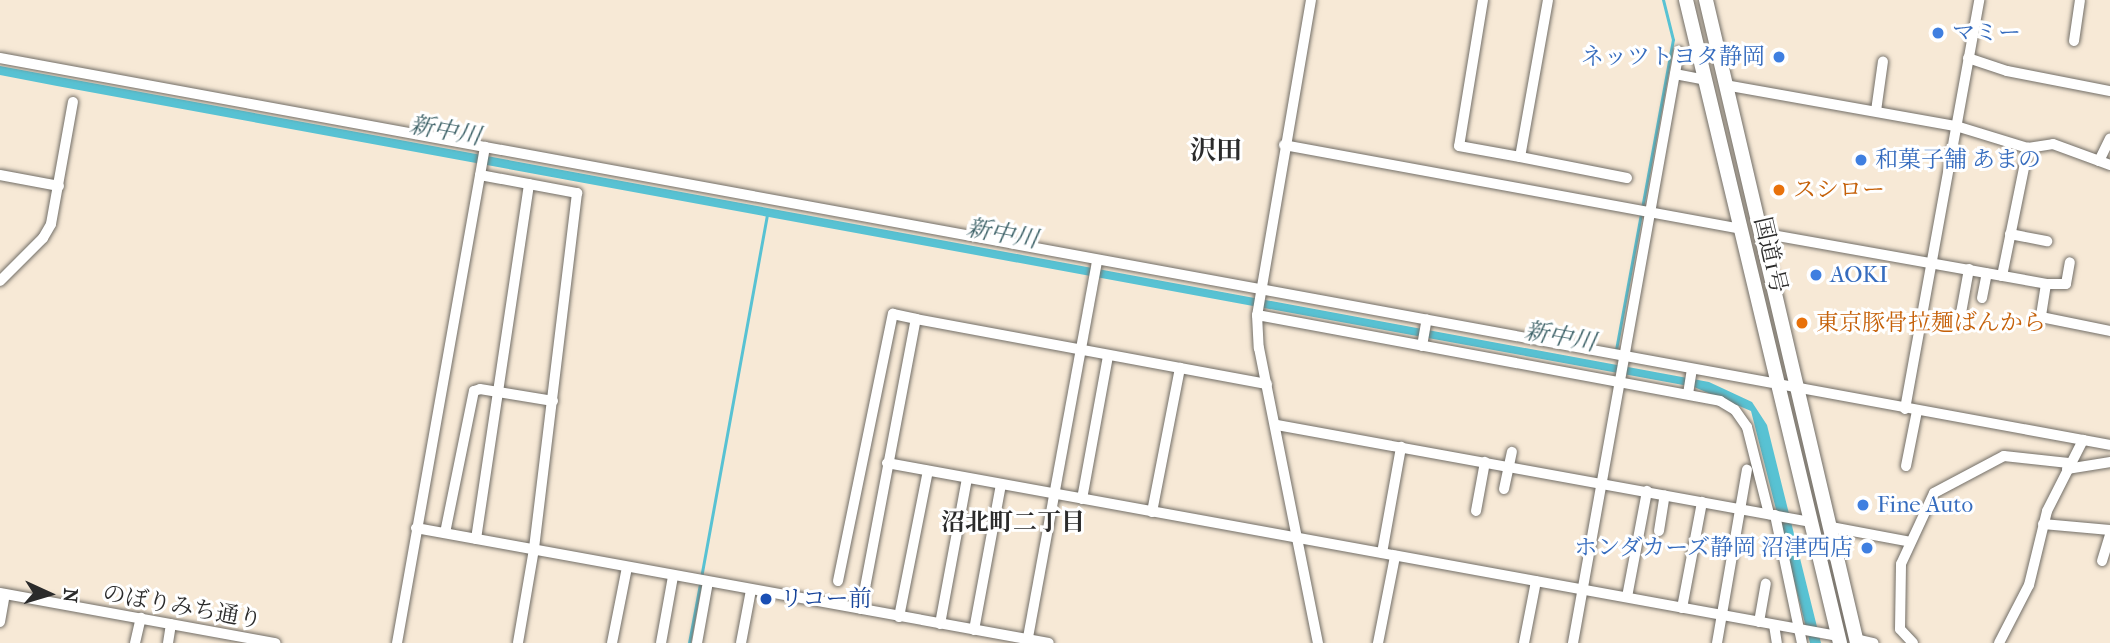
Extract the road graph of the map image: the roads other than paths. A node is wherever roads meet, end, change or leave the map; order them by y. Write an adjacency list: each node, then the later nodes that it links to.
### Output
1 (1311, 0): 21 (street)
2 (1483, 0): 24 (street)
3 (1548, 0): 24 (street)
4 (1686, 0): 14 (highway, 国道1号)
5 (1706, 0): 15 (highway, 国道1号)
6 (1979, 0): 11 (street)
7 (2080, 0): 8 (street)
8 (2074, 41)
9 (1679, 51): 13 (street)
10 (0, 58): 22 (street)
11 (1968, 58): 16 (street); 19 (street)
12 (1883, 61): 18 (street)
13 (1675, 74): 14 (street); 32 (street)
14 (1705, 80): 33 (highway, 国道1号)
15 (1726, 85): 18 (street); 34 (highway, 国道1号)
16 (2110, 91)
17 (74, 102): 31 (street)
18 (1875, 111): 19 (street)
19 (1956, 126): 23 (street); 38 (street)
20 (2110, 138): 25 (street)
21 (1284, 145): 32 (street); 45 (street)
22 (485, 147): 28 (street); 37 (street)
23 (2028, 148): 25 (street); 35 (street)
24 (1520, 157): 29 (street)
25 (2099, 161): 26 (street)
26 (2110, 165)
27 (0, 175): 31 (street)
28 (480, 175): 30 (street); 96 (street)
29 (1627, 178)
30 (529, 184): 63 (street); 64 (street)
31 (59, 186): 43 (street)
32 (1653, 212): 33 (street); 55 (street)
33 (1741, 229): 60 (highway, 国道1号)
34 (1761, 233): 38 (street); 61 (highway, 国道1号)
35 (2010, 234): 36 (street); 42 (street)
36 (2046, 241)
37 (1097, 261): 45 (street); 53 (street)
38 (1932, 262): 40 (street); 65 (street)
39 (2070, 262): 44 (street)
40 (1969, 269): 41 (street); 50 (street)
41 (1987, 273): 42 (street); 46 (street)
42 (2002, 276): 44 (street)
43 (0, 281)
44 (2046, 284): 51 (street)
45 (1261, 288): 47 (street); 49 (street)
46 (1982, 298)
47 (1258, 312): 52 (street); 59 (street)
48 (916, 319): 53 (street); 74 (street); 109 (street)
49 (1427, 319): 52 (street); 55 (street)
50 (1959, 324)
51 (2110, 331)
52 (1422, 346): 58 (street)
53 (1080, 351): 54 (street); 85 (street)
54 (1108, 356): 56 (street); 87 (street)
55 (1623, 358): 57 (street); 58 (street)
56 (1180, 368): 59 (street); 91 (street)
57 (1692, 371): 60 (street); 62 (street)
58 (1621, 382): 62 (street); 81 (street)
59 (1267, 384): 67 (street)
60 (1778, 385): 61 (street); 93 (highway, 国道1号)
61 (1799, 389): 65 (street); 95 (highway, 国道1号)
62 (1689, 392): 92 (street)
63 (499, 393): 64 (street); 99 (street); 100 (street)
64 (553, 401): 103 (street)
65 (1905, 409): 66 (street)
66 (1917, 411): 68 (street); 76 (street)
67 (1277, 425): 70 (street); 101 (street)
68 (2082, 440): 69 (street); 77 (street)
69 (2110, 445)
70 (1401, 447): 73 (street); 104 (street)
71 (1512, 452): 75 (street)
72 (2110, 461): 77 (street)
73 (1485, 462): 75 (street); 90 (street)
74 (887, 463): 79 (street); 118 (street)
75 (1508, 466): 81 (street); 83 (street)
76 (1906, 466)
77 (2068, 466): 94 (street); 102 (street)
78 (1748, 470): 89 (street)
79 (928, 471): 80 (street); 120 (street)
80 (967, 478): 82 (street); 125 (street)
81 (1602, 483): 84 (street); 113 (street)
82 (1001, 484): 85 (street); 127 (street)
83 (1504, 489)
84 (1647, 491): 86 (street); 116 (street)
85 (1055, 494): 87 (street); 131 (street)
86 (1665, 495): 88 (street); 97 (street)
87 (1082, 499): 91 (street)
88 (1702, 502): 89 (street); 117 (street)
89 (1742, 509): 92 (street); 119 (street)
90 (1476, 511)
91 (1152, 512): 101 (street)
92 (1772, 515): 93 (street); 128 (street)
93 (1804, 521): 130 (highway, 国道1号)
94 (2043, 524): 98 (street); 133 (street)
95 (1831, 527): 102 (street); 132 (highway, 国道1号)
96 (416, 528): 99 (street); 139 (street)
97 (1659, 531)
98 (2110, 532): 106 (street)
99 (445, 533): 100 (street)
100 (476, 539): 103 (street)
101 (1299, 539): 104 (street); 146 (street)
102 (1911, 542): 134 (street)
103 (534, 549): 107 (street); 140 (street)
104 (1382, 553): 105 (street)
105 (1395, 556): 110 (street); 147 (street)
106 (2102, 561)
107 (627, 567): 108 (street); 141 (street)
108 (673, 576): 111 (street); 142 (street)
109 (838, 581)
110 (1536, 581): 113 (street); 148 (street)
111 (708, 582): 114 (street); 143 (street)
112 (1766, 584): 123 (street)
113 (1583, 589): 116 (street); 149 (street)
114 (751, 590): 118 (street); 144 (street)
115 (3, 594): 121 (street, のぼりみち通り); 122 (street)
116 (1627, 597): 117 (street)
117 (1682, 608): 119 (street)
118 (861, 609): 120 (street)
119 (1722, 615): 123 (street); 150 (street)
120 (899, 617): 125 (street)
121 (141, 618): 124 (street, のぼりみち通り); 135 (street)
122 (0, 622)
123 (1759, 622): 126 (street)
124 (171, 624): 129 (street, のぼりみち通り); 136 (street)
125 (940, 624): 127 (street)
126 (1774, 625): 128 (street); 151 (street)
127 (974, 630): 131 (street)
128 (1800, 630): 130 (street); 152 (street)
129 (216, 632): 137 (street); 138 (street, のぼりみち通り)
130 (1835, 638)
131 (1028, 641): 145 (street)
132 (1857, 641): 153 (street)
133 (2000, 641): 154 (street)
134 (1907, 642)
135 (135, 643)
136 (168, 643)
137 (214, 643)
138 (275, 643)
139 (397, 643)
140 (518, 643)
141 (612, 643)
142 (661, 643)
143 (697, 643)
144 (741, 643)
145 (1049, 643)
146 (1318, 643)
147 (1378, 643)
148 (1524, 643)
149 (1573, 643)
150 (1718, 643)
151 (1777, 643)
152 (1802, 643)
153 (1874, 643)
154 (2014, 643)

